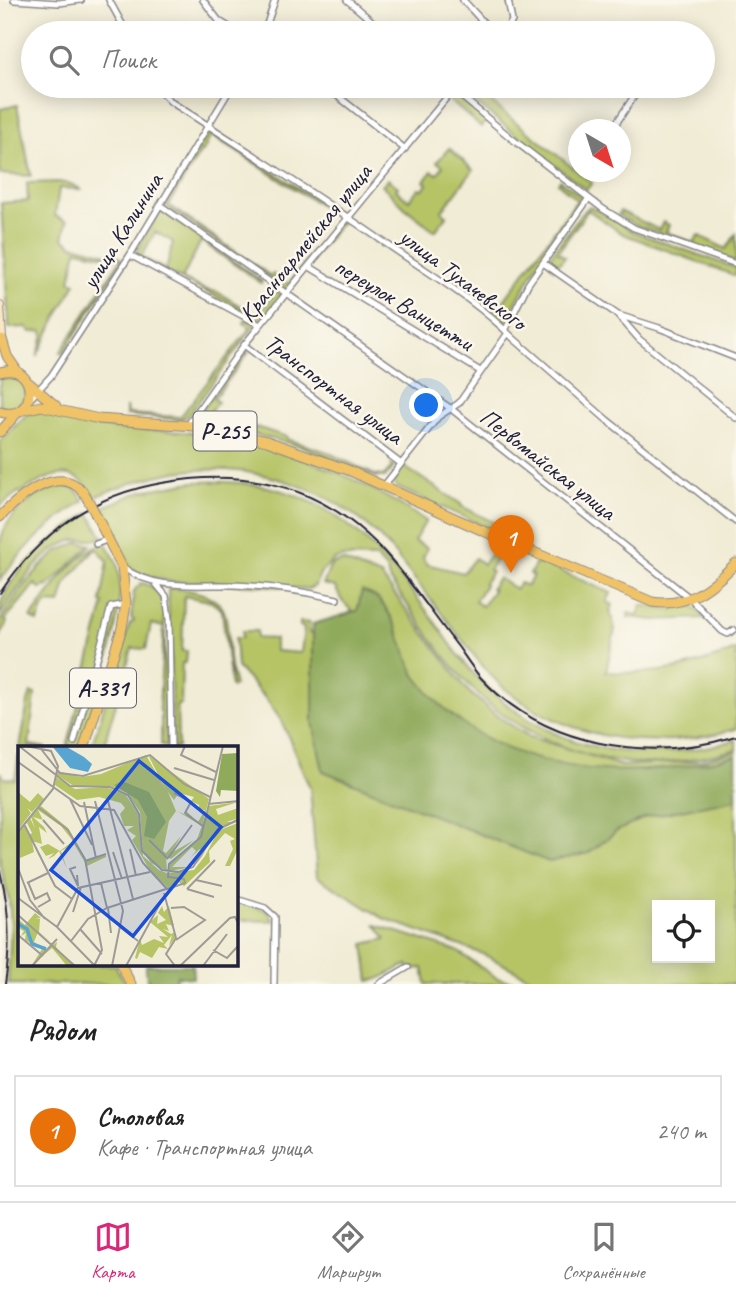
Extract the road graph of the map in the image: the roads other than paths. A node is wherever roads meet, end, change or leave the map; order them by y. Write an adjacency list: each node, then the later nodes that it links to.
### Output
1 (14, 0): 2 (street)
2 (81, 0)
3 (109, 0): 9 (street)
4 (203, 0): 10 (street)
5 (275, 0): 11 (street)
6 (347, 0): 12 (street)
7 (463, 0): 13 (street)
8 (508, 0): 14 (street)
9 (120, 21)
10 (219, 21)
11 (268, 21)
12 (372, 21)
13 (482, 21)
14 (510, 21)
15 (166, 98): 22 (street, улица Тухачевского)
16 (224, 98): 22 (street, улица Калинина)
17 (340, 98): 23 (street)
18 (444, 98): 23 (street, Красноармейская улица)
19 (466, 98): 24 (street)
20 (633, 98): 21 (street)
21 (619, 119)
22 (207, 125): 25 (street, улица Калинина); 26 (street, улица Тухачевского)
23 (405, 149): 26 (street, Красноармейская улица)
24 (589, 198): 28 (street); 29 (street)
25 (160, 205): 27 (street, улица Калинина); 31 (street, Первомайская улица)
26 (348, 217): 30 (street, Красноармейская улица); 35 (street, улица Тухачевского)
27 (130, 255): 34 (street); 43 (street, улица Калинина)
28 (543, 263): 33 (street); 35 (street)
29 (736, 264)
30 (310, 267): 31 (street, Красноармейская улица); 40 (street, переулок Ванцетти)
31 (287, 294): 34 (street, Красноармейская улица); 45 (street, Первомайская улица)
32 (0, 306): 36 (main road)
33 (618, 315): 38 (street); 49 (street)
34 (260, 325): 37 (street, Красноармейская улица)
35 (507, 331): 40 (street); 55 (street, улица Тухачевского)
36 (1, 343): 42 (highway)
37 (244, 345): 50 (street, Красноармейская улица); 52 (street, Транспортная улица)
38 (736, 358)
39 (0, 365): 42 (highway, Р-255)
40 (480, 371): 45 (street)
41 (0, 372): 42 (highway)
42 (22, 376): 43 (highway, Р-255); 44 (highway)
43 (37, 391): 44 (street, улица Калинина); 46 (highway, Р-255)
44 (27, 402): 47 (highway)
45 (450, 408): 52 (street); 62 (street, Первомайская улица)
46 (60, 409): 47 (highway, Р-255); 50 (highway, Р-255)
47 (19, 411): 48 (highway, Р-255); 51 (highway)
48 (0, 412)
49 (736, 418)
50 (187, 426): 53 (highway, Р-255)
51 (0, 432)
52 (400, 463): 53 (street)
53 (383, 486): 62 (highway, Транспортная улица / Р-255)
54 (0, 517): 56 (highway, А-331, bridge)
55 (736, 522)
56 (109, 539): 57 (street); 59 (highway, А-331)
57 (96, 544)
58 (736, 564): 62 (highway, Р-255)
59 (122, 566): 60 (street); 63 (highway, А-331)
60 (153, 582): 61 (street); 67 (street)
61 (337, 599)
62 (691, 599): 64 (street, Первомайская улица)
63 (126, 604): 65 (street); 66 (highway, А-331)
64 (734, 630)
65 (74, 742)
66 (85, 746)
67 (171, 746)
68 (238, 900): 72 (street)
69 (122, 967): 71 (highway)
70 (408, 967): 73 (street)
71 (131, 984)
72 (274, 984)
73 (379, 984)

